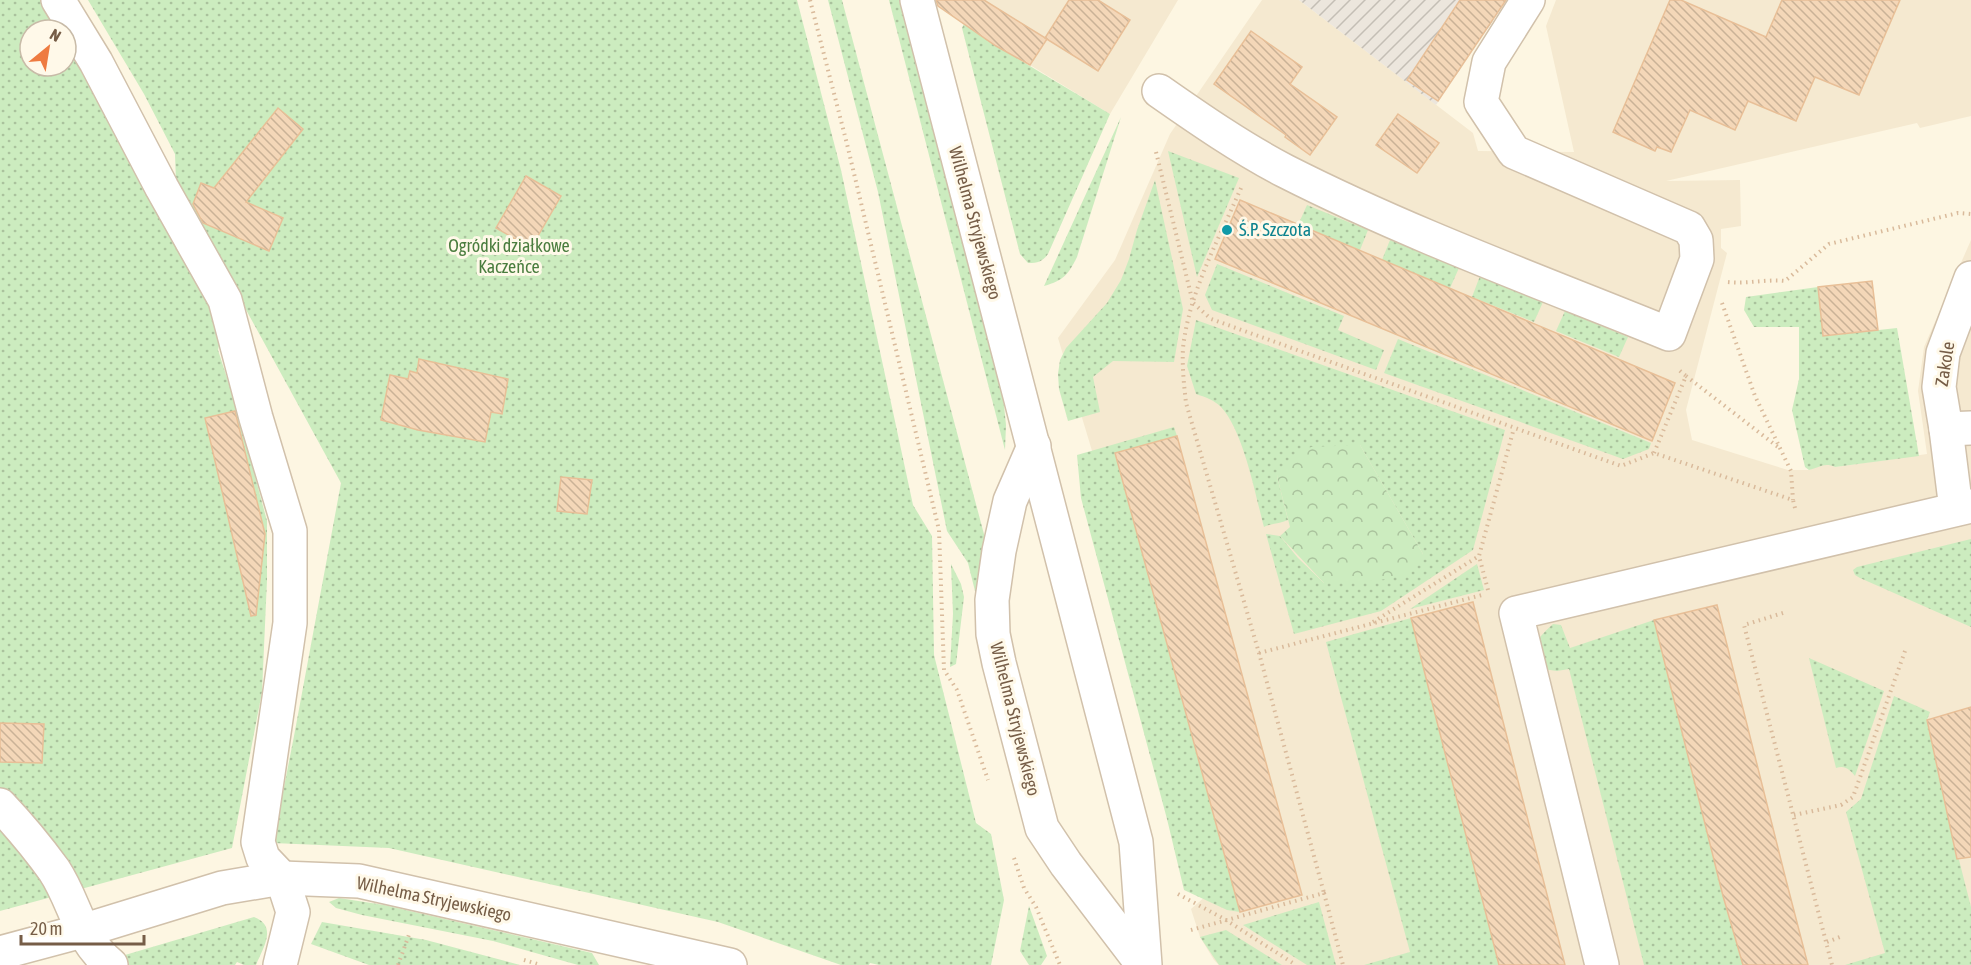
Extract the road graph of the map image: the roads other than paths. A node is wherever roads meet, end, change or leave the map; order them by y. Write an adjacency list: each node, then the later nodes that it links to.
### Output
1 (58, 0): 10 (street)
2 (917, 0): 7 (street, Wilhelma Stryjewskiego)
3 (1528, 0): 4 (street)
4 (1159, 91)
5 (1971, 278): 6 (street, Zakole)
6 (1958, 428): 8 (street, Zakole)
7 (1034, 446): 16 (street, Wilhelma Stryjewskiego); 16 (street, Wilhelma Stryjewskiego)
8 (1964, 508): 17 (street)
9 (0, 806): 11 (street)
10 (282, 878): 11 (street, Wilhelma Stryjewskiego); 14 (street); 15 (street, Wilhelma Stryjewskiego)
11 (82, 932): 12 (street, Wilhelma Stryjewskiego); 13 (street)
12 (0, 953)
13 (111, 965)
14 (280, 965)
15 (730, 965)
16 (1144, 965)
17 (1602, 965)

